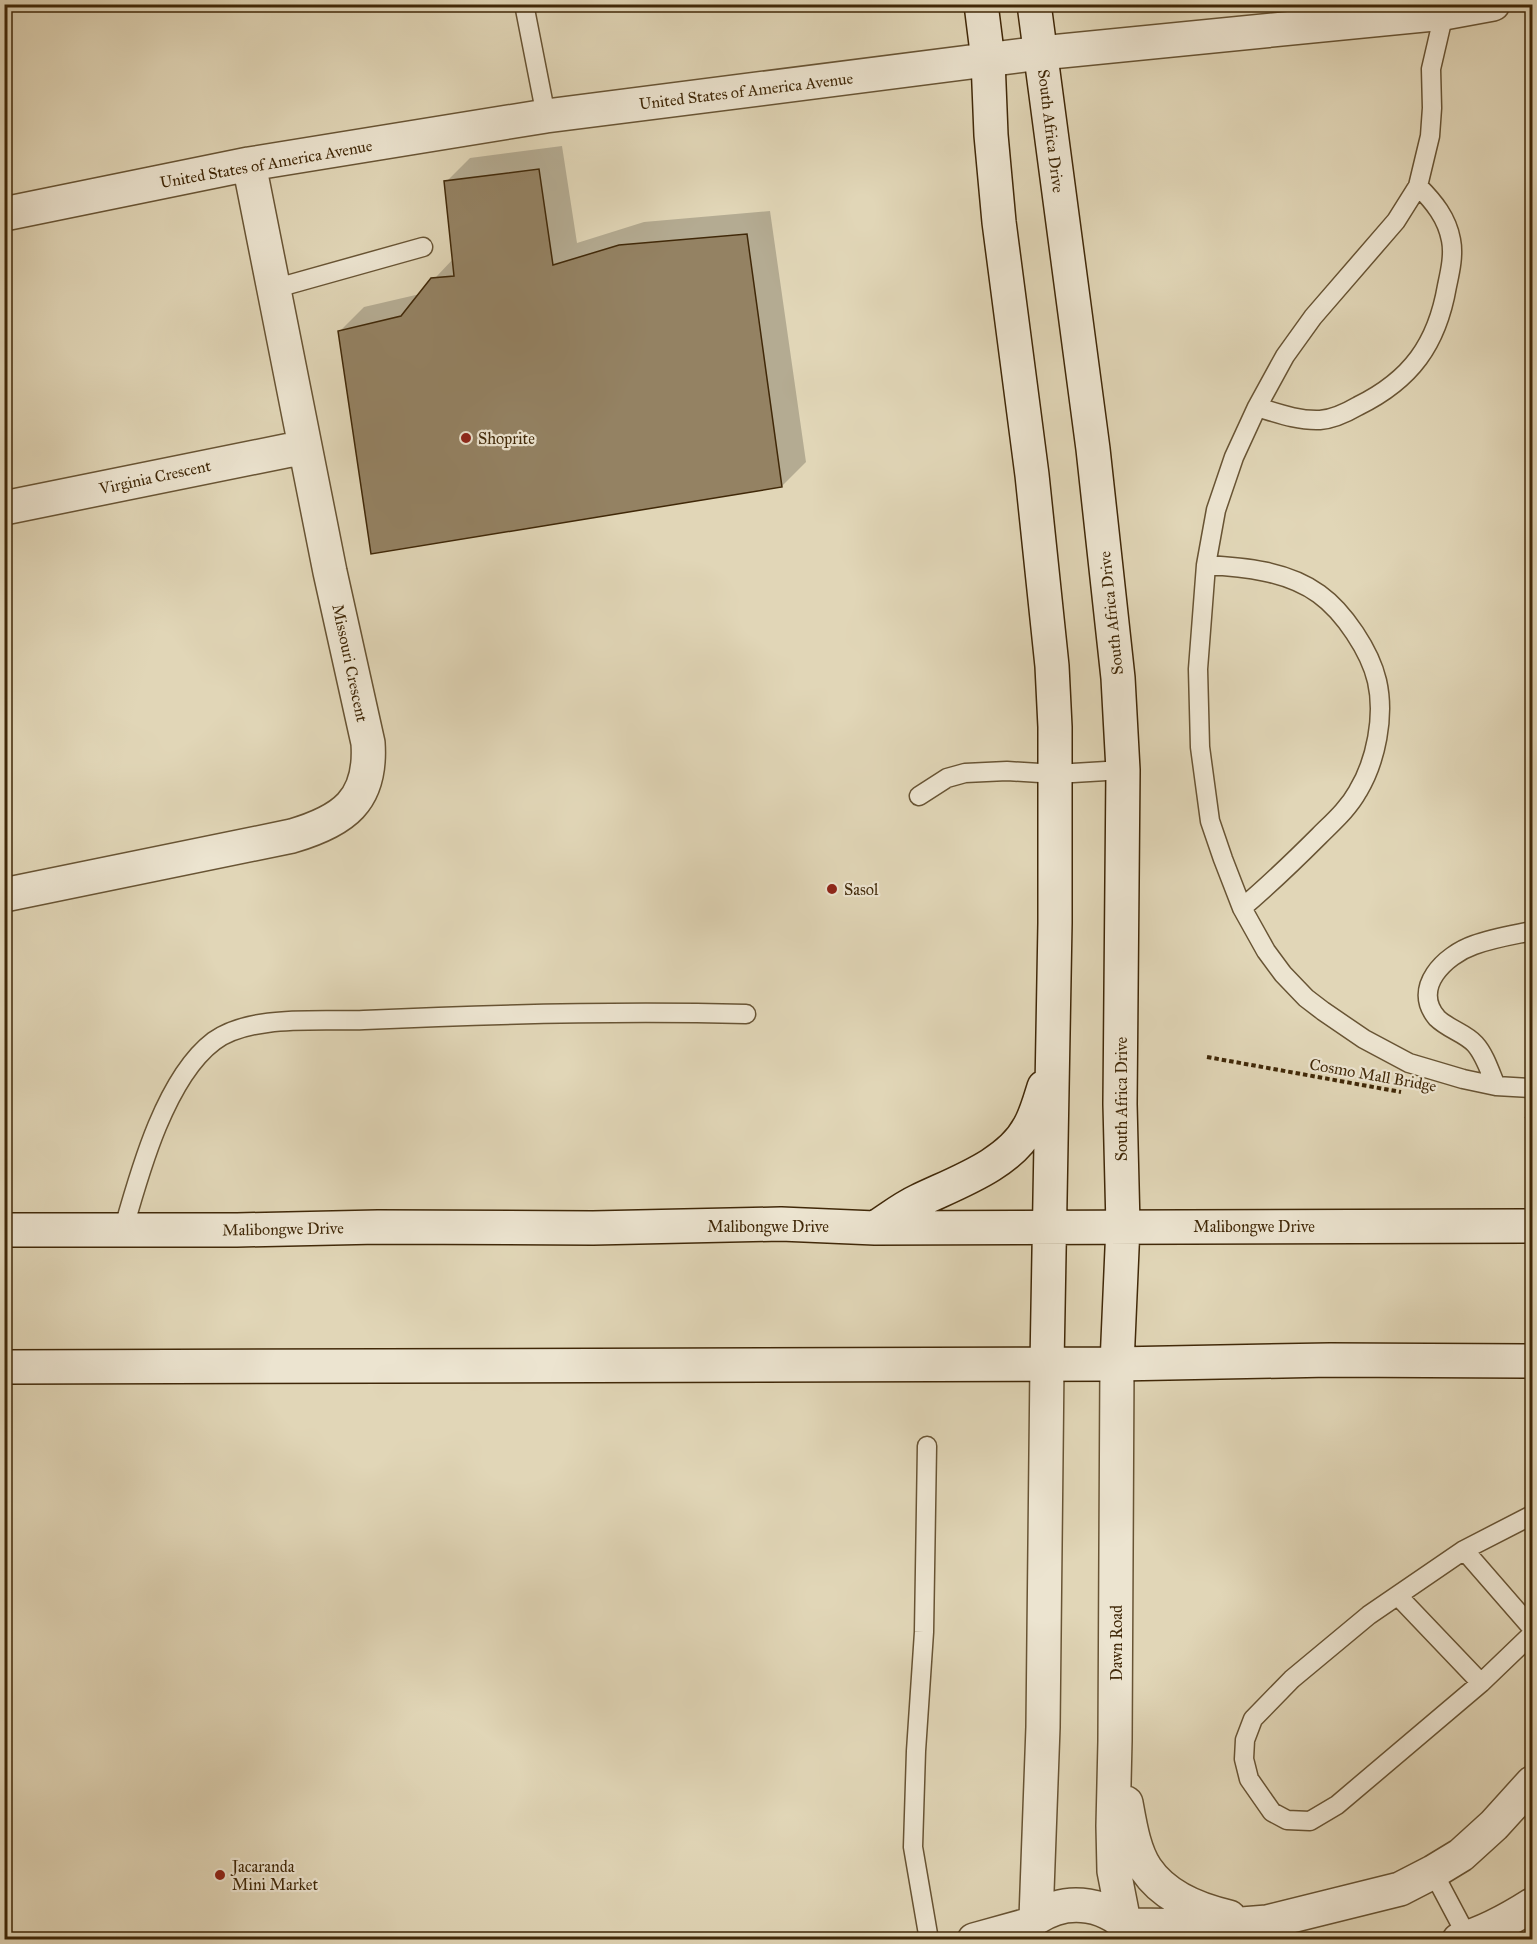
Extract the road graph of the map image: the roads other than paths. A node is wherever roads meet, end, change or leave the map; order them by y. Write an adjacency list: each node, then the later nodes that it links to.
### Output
1 (524, 4): 8 (lane)
2 (981, 4): 7 (street)
3 (1034, 4): 6 (street, South Africa Drive)
4 (1493, 4): 5 (street, United States of America Avenue)
5 (1443, 9): 6 (street, United States of America Avenue); 10 (lane)
6 (1041, 53): 7 (street, United States of America Avenue); 18 (street, South Africa Drive)
7 (988, 60): 8 (street, United States of America Avenue); 19 (street)
8 (546, 116): 9 (street, United States of America Avenue)
9 (249, 164): 11 (street, United States of America Avenue); 13 (street, Missouri Crescent)
10 (1418, 186): 14 (lane); 14 (lane)
11 (4, 214)
12 (423, 246): 13 (lane)
13 (273, 290): 15 (street, Missouri Crescent)
14 (1257, 407): 17 (lane)
15 (305, 447): 16 (street, Virginia Crescent); 21 (street, Missouri Crescent)
16 (4, 508)
17 (1206, 565): 22 (lane); 22 (lane)
18 (1123, 770): 19 (lane); 29 (street, South Africa Drive)
19 (1056, 774): 20 (lane); 25 (street)
20 (919, 796)
21 (4, 895)
22 (1242, 908): 26 (lane)
23 (1533, 931): 26 (lane)
24 (746, 1014): 33 (lane)
25 (1054, 1042): 28 (street); 31 (street)
26 (1496, 1086): 27 (lane)
27 (1533, 1088)
28 (1048, 1226): 29 (street, Malibongwe Drive); 31 (street, Malibongwe Drive); 35 (street)
29 (1123, 1226): 30 (street, Malibongwe Drive); 36 (street, South Africa Drive)
30 (1533, 1226)
31 (874, 1228): 33 (street, Malibongwe Drive)
32 (4, 1230): 33 (street, Malibongwe Drive)
33 (123, 1231)
34 (1533, 1361): 36 (street)
35 (1047, 1364): 36 (street); 37 (street); 50 (street)
36 (1117, 1364): 45 (street, Dawn Road)
37 (4, 1367)
38 (927, 1446): 53 (lane)
39 (1533, 1515): 40 (lane)
40 (1464, 1550): 41 (lane); 42 (lane)
41 (1398, 1596): 44 (lane); 44 (lane)
42 (1533, 1628)
43 (1533, 1634): 44 (lane)
44 (1481, 1683)
45 (1115, 1741): 49 (street); 51 (street, Dawn Road)
46 (1533, 1783): 47 (street)
47 (1433, 1872): 49 (street); 52 (lane)
48 (1533, 1905): 52 (street)
49 (1267, 1922): 51 (street)
50 (1027, 1927): 51 (street); 54 (street)
51 (1129, 1929)
52 (1465, 1939)
53 (929, 1940)
54 (974, 1940)

